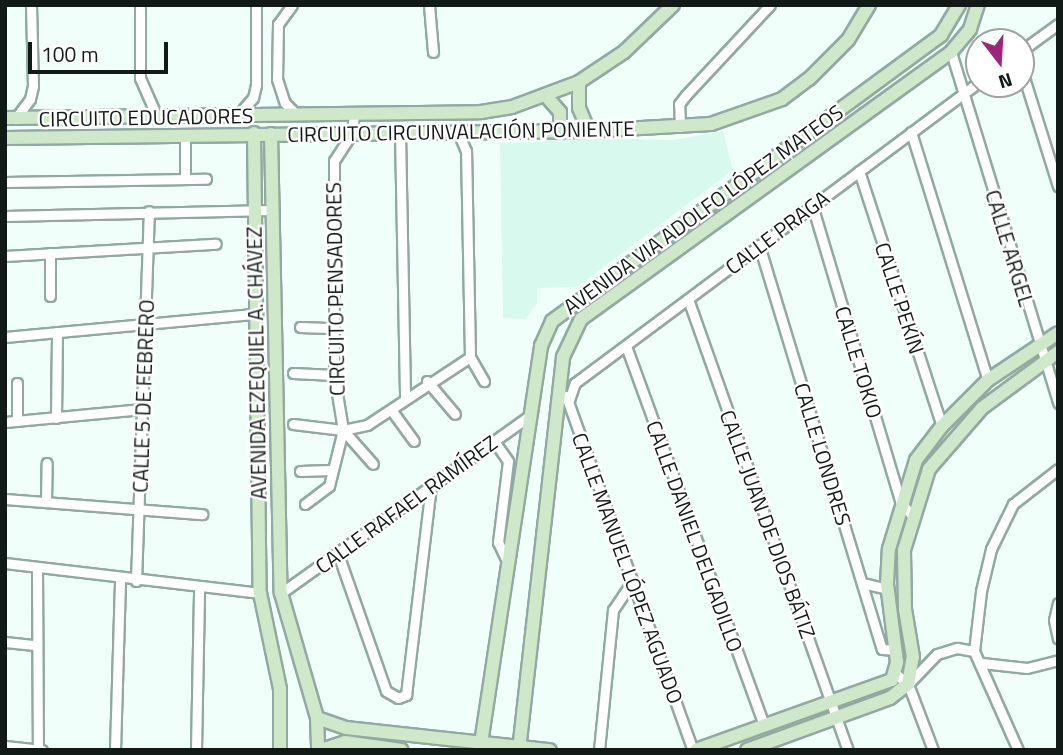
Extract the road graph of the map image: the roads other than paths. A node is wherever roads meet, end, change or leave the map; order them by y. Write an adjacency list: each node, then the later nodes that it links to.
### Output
1 (31, 5): 23 (street)
2 (139, 5): 22 (street)
3 (256, 5): 21 (street)
4 (291, 5): 20 (street)
5 (429, 5): 13 (street)
6 (673, 5): 15 (main road, CIRCUITO EDUCADORES)
7 (770, 5): 24 (street)
8 (869, 5): 24 (main road, CIRCUITO CIRCUNVALACIÓN PONIENTE)
9 (959, 5): 78 (main road, AVENIDA VIA ADOLFO LÓPEZ MATEOS)
10 (978, 5): 14 (main road, AVENIDA VIA ADOLFO LÓPEZ MATEOS)
11 (1058, 24): 12 (street)
12 (1035, 41)
13 (433, 52)
14 (951, 52): 16 (street, CALLE ARGEL); 71 (main road, AVENIDA VIA ADOLFO LÓPEZ MATEOS)
15 (579, 82): 17 (main road, CIRCUITO EDUCADORES); 26 (main road)
16 (964, 93): 28 (street, CALLE PRAGA); 59 (street, CALLE ARGEL)
17 (547, 97): 19 (main road, CIRCUITO EDUCADORES); 25 (main road)
18 (1030, 98): 39 (street)
19 (354, 113): 20 (main road, CIRCUITO EDUCADORES); 30 (street, CIRCUITO PENSADORES)
20 (296, 114): 21 (main road, CIRCUITO EDUCADORES)
21 (238, 115): 22 (main road, CIRCUITO EDUCADORES)
22 (157, 117): 23 (main road, CIRCUITO EDUCADORES)
23 (10, 119)
24 (680, 127): 26 (main road, CIRCUITO CIRCUNVALACIÓN PONIENTE)
25 (560, 131): 26 (main road, CIRCUITO CIRCUNVALACIÓN PONIENTE); 27 (main road, CIRCUITO CIRCUNVALACIÓN PONIENTE)
26 (589, 131)
27 (458, 132): 31 (main road, CIRCUITO CIRCUNVALACIÓN PONIENTE); 62 (street)
28 (911, 132): 35 (street, CALLE PRAGA); 66 (street)
29 (254, 133): 32 (main road, CIRCUITO CIRCUNVALACIÓN PONIENTE); 33 (main road, CIRCUITO CIRCUNVALACIÓN PONIENTE); 41 (main road, AVENIDA EZEQUIEL A. CHÁVEZ)
30 (352, 133): 31 (main road, CIRCUITO CIRCUNVALACIÓN PONIENTE); 32 (main road, CIRCUITO CIRCUNVALACIÓN PONIENTE); 55 (street, CIRCUITO PENSADORES)
31 (400, 133): 72 (street)
32 (271, 134): 42 (main road, AVENIDA EZEQUIEL A. CHÁVEZ)
33 (185, 135): 34 (main road, CIRCUITO CIRCUNVALACIÓN PONIENTE); 36 (street)
34 (5, 138)
35 (859, 171): 40 (street, CALLE PRAGA); 83 (street, CALLE PEKÍN)
36 (184, 179): 37 (street); 38 (street)
37 (206, 179)
38 (5, 182)
39 (1058, 186)
40 (812, 205): 46 (street, CALLE PRAGA); 94 (street, CALLE TOKIO)
41 (255, 209): 42 (street); 43 (street); 52 (main road, AVENIDA EZEQUIEL A. CHÁVEZ)
42 (271, 210): 111 (main road, AVENIDA EZEQUIEL A. CHÁVEZ)
43 (149, 211): 44 (street); 47 (street, CALLE 5 DE FEBRERO)
44 (5, 216)
45 (216, 244): 47 (street)
46 (760, 245): 51 (street, CALLE PRAGA); 107 (street, CALLE LONDRES)
47 (147, 246): 48 (street); 53 (street, CALLE 5 DE FEBRERO)
48 (50, 253): 49 (street); 50 (street)
49 (5, 256)
50 (50, 296)
51 (688, 299): 60 (street, CALLE PRAGA); 124 (street, CALLE JUAN DE DIOS BÁTIZ)
52 (253, 314): 53 (street); 110 (main road, AVENIDA EZEQUIEL A. CHÁVEZ)
53 (145, 324): 56 (street); 75 (street, CALLE 5 DE FEBRERO)
54 (300, 327): 55 (street)
55 (334, 328): 65 (street, CIRCUITO PENSADORES)
56 (57, 332): 58 (street); 79 (street)
57 (1058, 333): 59 (main road)
58 (5, 337)
59 (1038, 344): 63 (street, CALLE ARGEL); 66 (main road)
60 (626, 346): 70 (street, CALLE PRAGA); 127 (street, CALLE DANIEL DELGADILLO)
61 (1058, 352): 63 (main road)
62 (470, 357): 67 (street); 68 (street)
63 (1044, 360): 74 (street, CALLE ARGEL); 99 (main road)
64 (293, 373): 65 (street)
65 (334, 375): 84 (street, CIRCUITO PENSADORES)
66 (988, 380): 83 (main road)
67 (427, 381): 72 (street); 77 (street)
68 (484, 381)
69 (16, 383): 80 (street)
70 (575, 383): 71 (street); 73 (street)
71 (559, 387): 73 (street, CALLE MANUEL LÓPEZ AGUADO); 131 (main road, AVENIDA VIA ADOLFO LÓPEZ MATEOS)
72 (405, 397): 76 (street)
73 (569, 400): 106 (street, CALLE MANUEL LÓPEZ AGUADO)
74 (1057, 401)
75 (142, 409): 79 (street); 97 (street, CALLE 5 DE FEBRERO)
76 (392, 411): 84 (street); 86 (street)
77 (455, 414)
78 (531, 415): 85 (street, CALLE RAFAEL RAMÍREZ); 101 (main road, AVENIDA VIA ADOLFO LÓPEZ MATEOS)
79 (56, 418): 80 (street)
80 (17, 421): 81 (street)
81 (5, 422)
82 (293, 424): 84 (street)
83 (942, 426): 94 (main road)
84 (343, 430): 88 (street); 90 (street)
85 (494, 440): 92 (street, CALLE RAFAEL RAMÍREZ); 101 (street)
86 (414, 441)
87 (47, 463): 95 (street)
88 (373, 464)
89 (1058, 469): 117 (street)
90 (330, 470): 91 (street); 96 (street)
91 (300, 471)
92 (431, 486): 100 (street, CALLE RAFAEL RAMÍREZ); 100 (street)
93 (5, 499): 95 (street)
94 (900, 501): 99 (street, CALLE TOKIO); 109 (main road)
95 (46, 502): 97 (street)
96 (305, 505)
97 (140, 510): 98 (street); 105 (street, CALLE 5 DE FEBRERO)
98 (202, 514)
99 (912, 516): 121 (main road)
100 (338, 554): 111 (street, CALLE RAFAEL RAMÍREZ)
101 (505, 557): 129 (main road, AVENIDA VIA ADOLFO LÓPEZ MATEOS)
102 (5, 563): 103 (street)
103 (37, 568): 104 (street); 115 (street)
104 (120, 579): 105 (street); 133 (street)
105 (136, 581): 108 (street)
106 (631, 583): 139 (street); 140 (street, CALLE MANUEL LÓPEZ AGUADO)
107 (862, 583): 109 (street); 116 (street, CALLE LONDRES)
108 (199, 587): 110 (street); 134 (street)
109 (887, 589): 116 (main road)
110 (260, 593): 123 (main road, AVENIDA EZEQUIEL A. CHÁVEZ)
111 (281, 593): 122 (main road, AVENIDA EZEQUIEL A. CHÁVEZ)
112 (1058, 603): 113 (street)
113 (1058, 639)
114 (5, 642): 115 (street)
115 (35, 645): 132 (street)
116 (896, 650): 120 (main road)
117 (974, 651): 119 (street); 121 (street)
118 (1058, 660): 119 (street)
119 (982, 663): 144 (street)
120 (896, 674): 121 (street); 124 (main road)
121 (908, 684): 126 (main road); 143 (street)
122 (306, 686): 123 (main road); 125 (main road, AVENIDA EZEQUIEL A. CHÁVEZ)
123 (280, 689): 135 (main road, AVENIDA EZEQUIEL A. CHÁVEZ)
124 (832, 703): 126 (street, CALLE JUAN DE DIOS BÁTIZ); 127 (main road)
125 (317, 718): 129 (main road); 136 (main road, AVENIDA EZEQUIEL A. CHÁVEZ)
126 (837, 718): 130 (main road); 142 (street, CALLE JUAN DE DIOS BÁTIZ)
127 (764, 726): 140 (main road)
128 (5, 746): 132 (street)
129 (480, 746): 131 (main road)
130 (770, 746): 141 (main road)
131 (519, 748): 138 (main road)
132 (40, 750)
133 (115, 750)
134 (196, 750)
135 (280, 750)
136 (319, 750): 137 (main road)
137 (401, 750)
138 (550, 750)
139 (599, 750)
140 (694, 750)
141 (747, 750)
142 (848, 750)
143 (933, 750)
144 (1018, 750)

